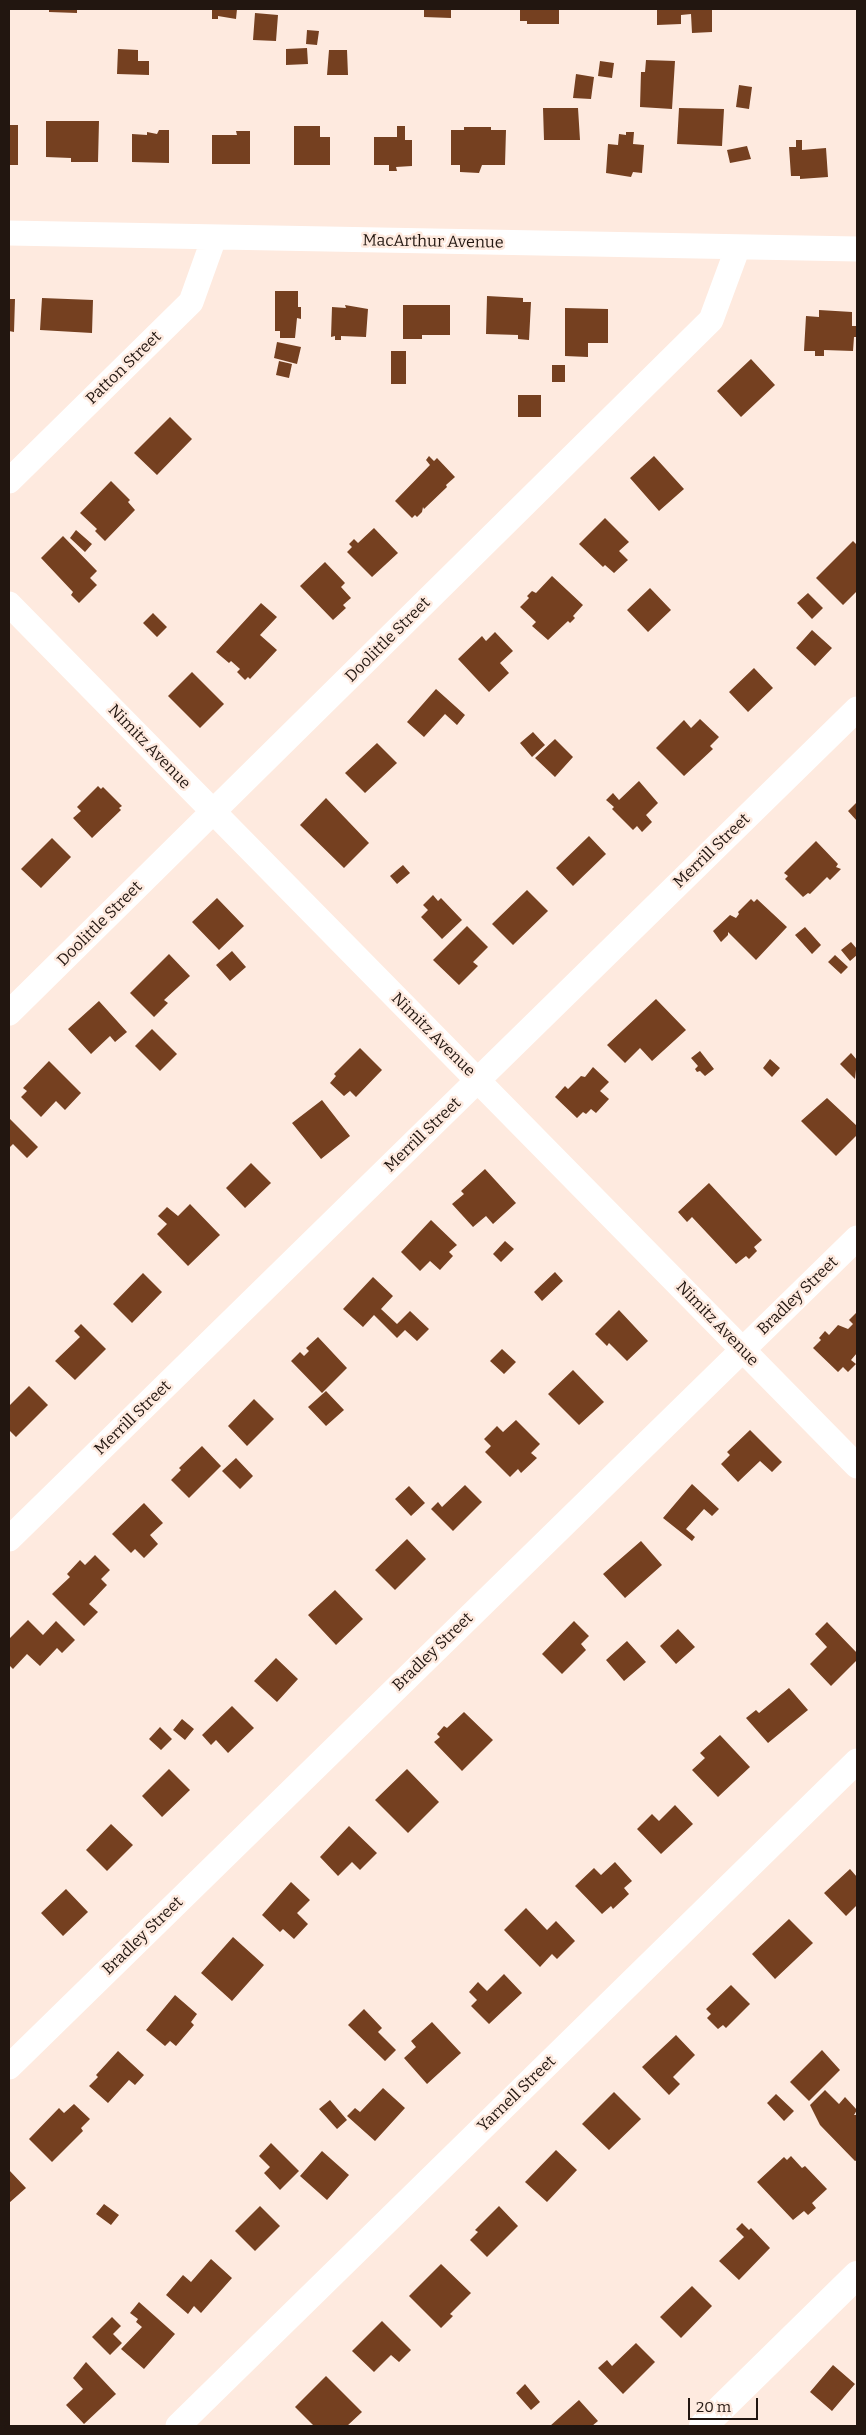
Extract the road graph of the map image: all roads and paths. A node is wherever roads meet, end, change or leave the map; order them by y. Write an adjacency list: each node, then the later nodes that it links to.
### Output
1 (9, 233): 2 (street, MacArthur Avenue)
2 (214, 238): 3 (street, MacArthur Avenue); 5 (street, Patton Street)
3 (738, 246): 4 (street, MacArthur Avenue); 8 (street, Doolittle Street)
4 (857, 248)
5 (9, 481)
6 (9, 604): 8 (street, Nimitz Avenue)
7 (857, 709): 10 (street, Merrill Street)
8 (213, 813): 9 (street, Doolittle Street); 10 (street, Nimitz Avenue)
9 (9, 1014)
10 (478, 1081): 12 (street, Nimitz Avenue); 14 (street, Merrill Street)
11 (857, 1238): 12 (street, Bradley Street)
12 (742, 1350): 13 (street, Nimitz Avenue); 16 (street, Bradley Street)
13 (857, 1466)
14 (9, 1539)
15 (857, 1761): 18 (street, Yarnell Street)
16 (9, 2067)
17 (857, 2276): 19 (street)
18 (178, 2426)
19 (703, 2426)

